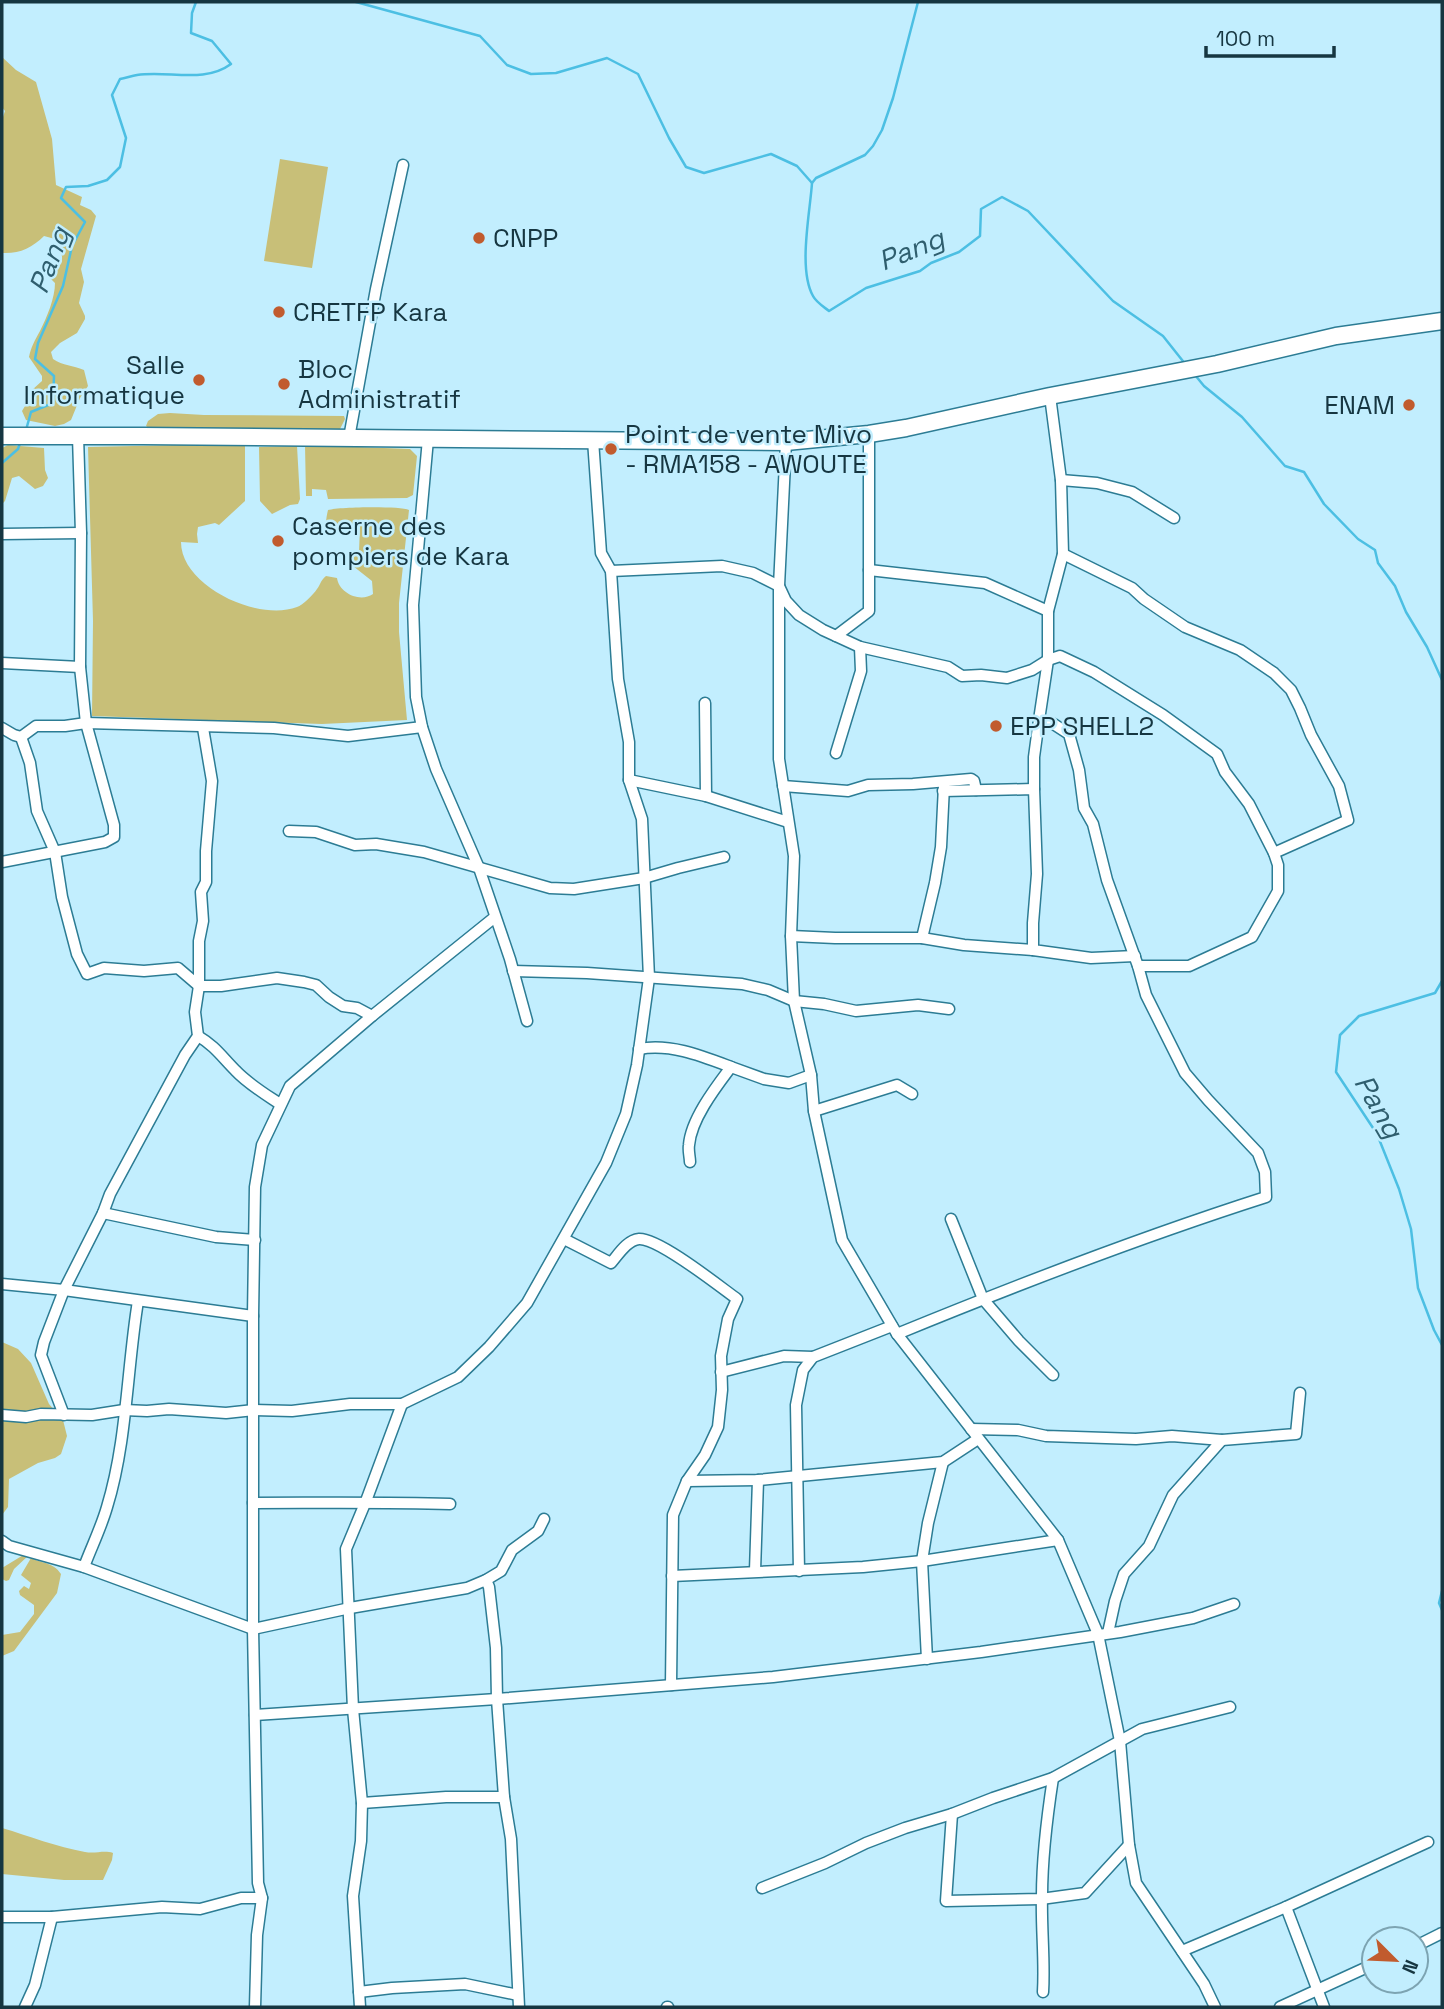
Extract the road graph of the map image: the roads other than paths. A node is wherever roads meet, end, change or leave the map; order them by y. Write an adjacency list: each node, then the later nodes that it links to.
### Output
1 (403, 165): 7 (street)
2 (1442, 321): 3 (highway)
3 (1050, 396): 4 (highway); 11 (street)
4 (869, 434): 10 (highway); 16 (street)
5 (2, 436): 6 (highway)
6 (78, 436): 7 (highway); 13 (street)
7 (349, 438): 8 (highway)
8 (428, 439): 9 (highway); 28 (street)
9 (593, 440): 10 (highway); 17 (street)
10 (786, 442): 18 (street)
11 (1062, 480): 12 (street); 15 (street)
12 (1174, 518)
13 (81, 533): 14 (street); 24 (street)
14 (2, 534)
15 (1063, 554): 19 (street); 41 (street)
16 (869, 570): 19 (street); 20 (street)
17 (611, 571): 18 (street); 33 (street)
18 (779, 586): 20 (street); 34 (street)
19 (1048, 611): 22 (street)
20 (836, 636): 21 (street)
21 (860, 647): 22 (street); 32 (street)
22 (1048, 660): 26 (street); 41 (street)
23 (2, 663): 24 (street)
24 (80, 667): 27 (street)
25 (705, 703): 37 (street)
26 (1040, 720): 36 (street); 50 (street)
27 (86, 723): 30 (street); 31 (street); 40 (street)
28 (422, 727): 30 (street); 44 (street)
29 (2, 728): 31 (street)
30 (204, 728): 53 (street)
31 (21, 737): 40 (street)
32 (836, 753)
33 (629, 780): 37 (street); 45 (street)
34 (783, 786): 35 (street); 38 (street)
35 (944, 786): 36 (street); 48 (street)
36 (1034, 789): 49 (street)
37 (706, 796): 38 (street)
38 (788, 822): 47 (street)
39 (289, 831): 44 (street)
40 (55, 852): 43 (street); 53 (street)
41 (1274, 853): 50 (street)
42 (724, 857): 45 (street)
43 (2, 863)
44 (479, 869): 45 (street); 46 (street)
45 (644, 878): 52 (street)
46 (495, 916): 51 (street); 56 (street)
47 (791, 936): 48 (street); 54 (street)
48 (922, 938): 49 (street)
49 (1033, 950): 50 (street)
50 (1136, 961): 72 (street)
51 (513, 971): 52 (street); 57 (street)
52 (649, 978): 54 (street); 59 (street)
53 (199, 986): 56 (street); 58 (street)
54 (794, 1001): 55 (street); 61 (street)
55 (949, 1009)
56 (372, 1016): 63 (street)
57 (527, 1021)
58 (198, 1036): 63 (street); 66 (street)
59 (639, 1049): 60 (street); 68 (street)
60 (731, 1067): 61 (street); 65 (street)
61 (811, 1075): 64 (street)
62 (912, 1094): 64 (street)
63 (280, 1104): 69 (street)
64 (814, 1111): 75 (street)
65 (690, 1162)
66 (103, 1213): 69 (street); 71 (street)
67 (951, 1219): 72 (street)
68 (564, 1239): 77 (street); 80 (street)
69 (255, 1240): 74 (street)
70 (2, 1284): 71 (street)
71 (64, 1290): 73 (street); 84 (street)
72 (983, 1298): 75 (street); 78 (street)
73 (138, 1301): 74 (street); 81 (street)
74 (253, 1316): 82 (street)
75 (895, 1330): 76 (street); 85 (street)
76 (813, 1357): 77 (street); 89 (street)
77 (721, 1372): 91 (street)
78 (1053, 1375)
79 (1300, 1393): 87 (street)
80 (402, 1405): 82 (street); 92 (street)
81 (124, 1410): 82 (street); 84 (street); 99 (street)
82 (254, 1410): 93 (street)
83 (2, 1415): 84 (street)
84 (64, 1415)
85 (971, 1429): 86 (street); 87 (street)
86 (978, 1438): 88 (street); 96 (street)
87 (1222, 1440): 107 (street)
88 (943, 1462): 89 (street); 98 (street)
89 (796, 1476): 90 (street); 100 (street)
90 (758, 1480): 91 (street); 101 (street)
91 (687, 1481): 102 (street)
92 (366, 1502): 93 (street); 94 (street); 105 (street)
93 (253, 1503): 106 (street)
94 (450, 1504)
95 (544, 1519): 103 (street)
96 (1058, 1540): 98 (street); 107 (street)
97 (4, 1545): 99 (street)
98 (922, 1561): 100 (street); 108 (street)
99 (84, 1567): 106 (street)
100 (799, 1571): 101 (street)
101 (755, 1572): 102 (street)
102 (672, 1576): 109 (street)
103 (486, 1580): 105 (street); 110 (street)
104 (1234, 1604): 107 (street)
105 (350, 1608): 106 (street); 112 (street)
106 (253, 1629): 113 (street)
107 (1103, 1634): 108 (street); 114 (street)
108 (927, 1658): 109 (street)
109 (671, 1685): 110 (street)
110 (497, 1699): 112 (street); 116 (street)
111 (1230, 1707): 114 (street)
112 (353, 1709): 113 (street); 117 (street)
113 (256, 1715): 122 (street)
114 (1120, 1741): 115 (street); 120 (street)
115 (1053, 1778): 118 (street); 123 (street)
116 (504, 1797): 117 (street); 132 (street)
117 (362, 1803): 130 (street)
118 (951, 1814): 121 (street); 123 (street)
119 (1428, 1842): 124 (street)
120 (1129, 1845): 123 (street); 127 (street)
121 (762, 1888)
122 (262, 1898): 126 (street); 134 (street)
123 (1041, 1899): 131 (street)
124 (1286, 1907): 127 (street); 129 (street)
125 (2, 1917): 126 (street)
126 (52, 1917): 133 (street)
127 (1182, 1951): 137 (street)
128 (1360, 1970): 129 (street)
129 (1316, 1990): 138 (street); 139 (street)
130 (359, 1992): 132 (street); 135 (street)
131 (1043, 1992)
132 (518, 1995): 136 (street)
133 (26, 2007)
134 (256, 2007)
135 (360, 2007)
136 (519, 2007)
137 (1215, 2007)
138 (1280, 2007)
139 (1324, 2007)

